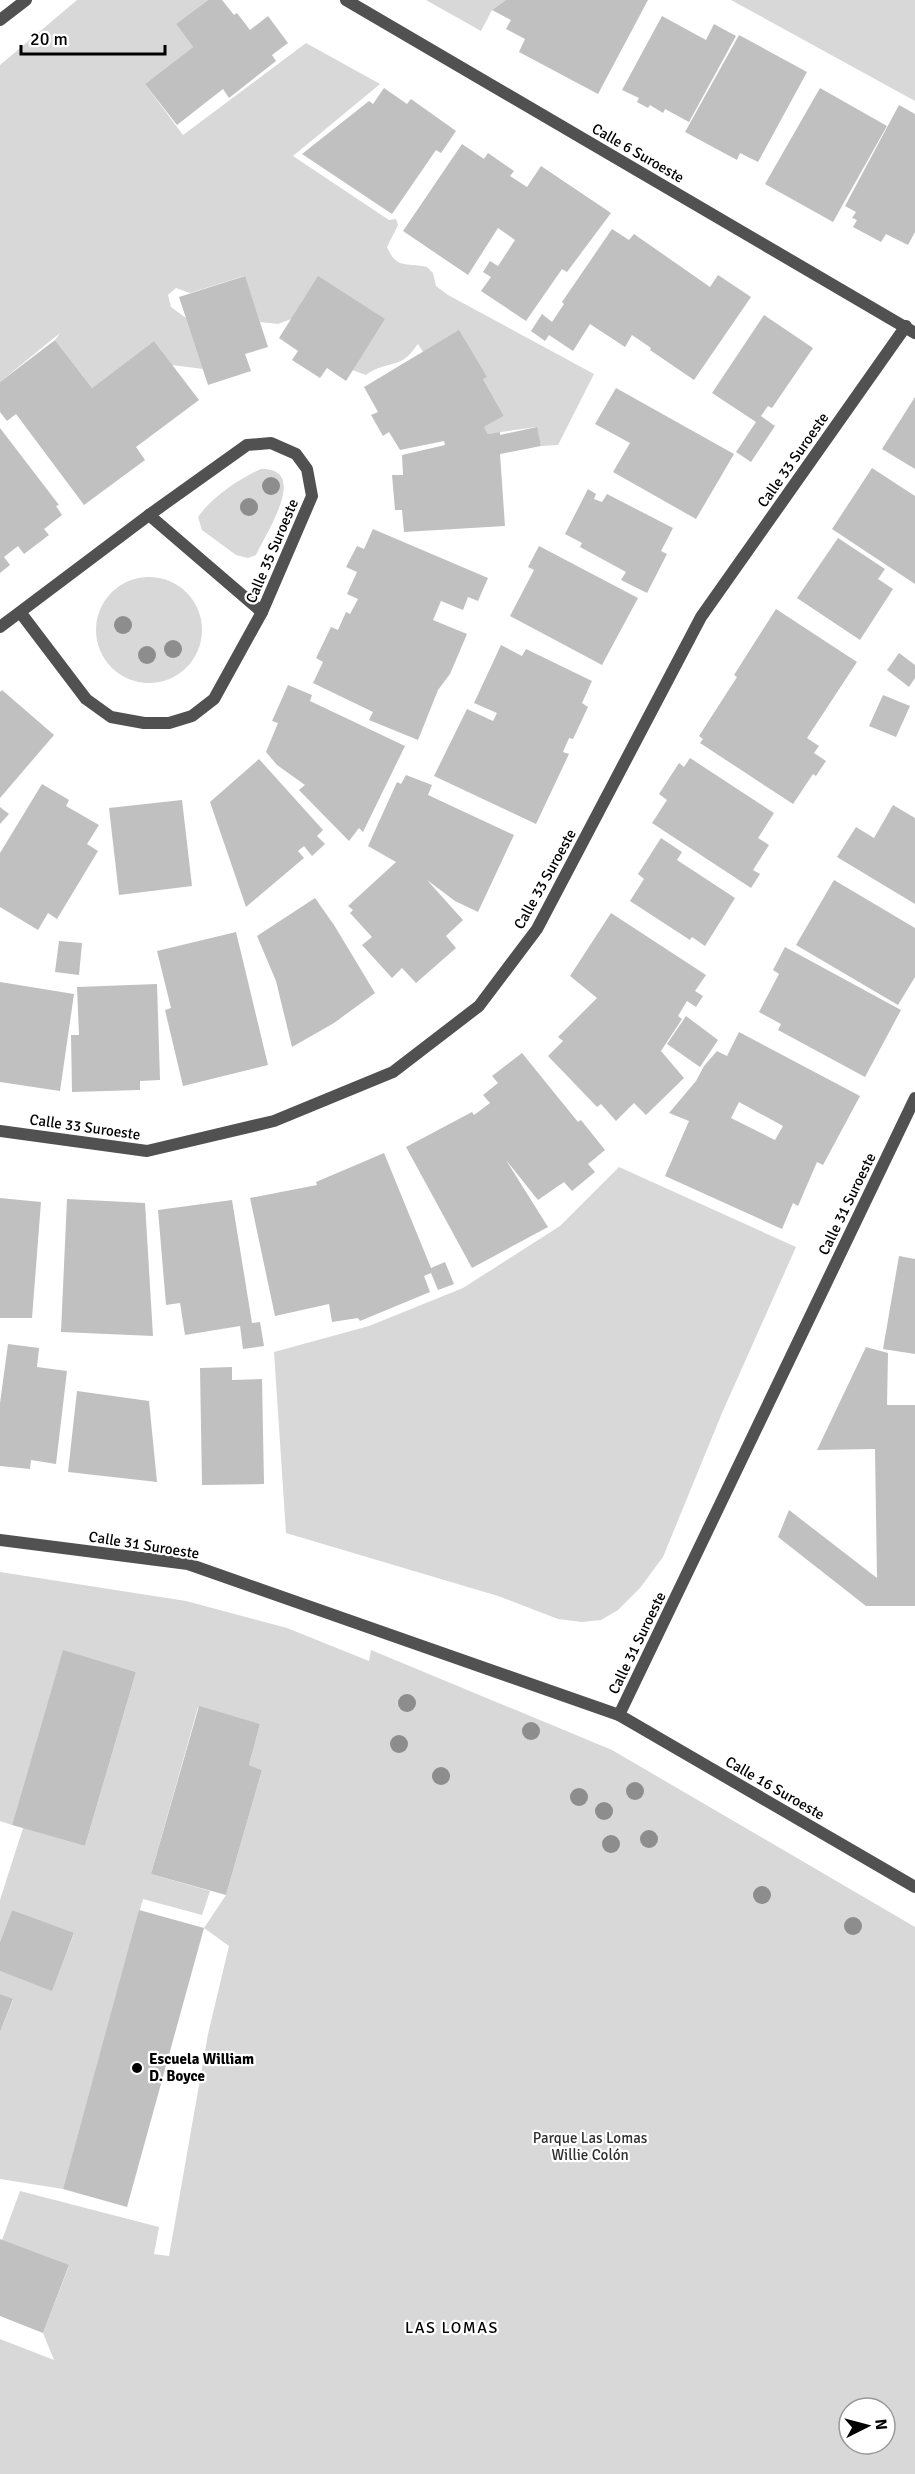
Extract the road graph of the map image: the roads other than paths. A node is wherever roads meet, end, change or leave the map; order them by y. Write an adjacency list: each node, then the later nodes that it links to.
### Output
1 (26, 0): 3 (street)
2 (346, 0): 4 (street, Calle 6 Suroeste)
3 (0, 20)
4 (911, 330): 10 (street, Calle 33 Suroeste)
5 (149, 515): 6 (street, Calle 35 Suroeste); 7 (street); 7 (street, Calle 35 Suroeste)
6 (20, 612): 7 (street, Calle 35 Suroeste); 8 (street, Calle 35 Suroeste)
7 (262, 612)
8 (0, 627)
9 (915, 1098): 12 (street, Calle 31 Suroeste)
10 (0, 1131)
11 (0, 1540): 12 (street, Calle 31 Suroeste)
12 (619, 1715): 13 (street, Calle 16 Suroeste)
13 (915, 1887)

